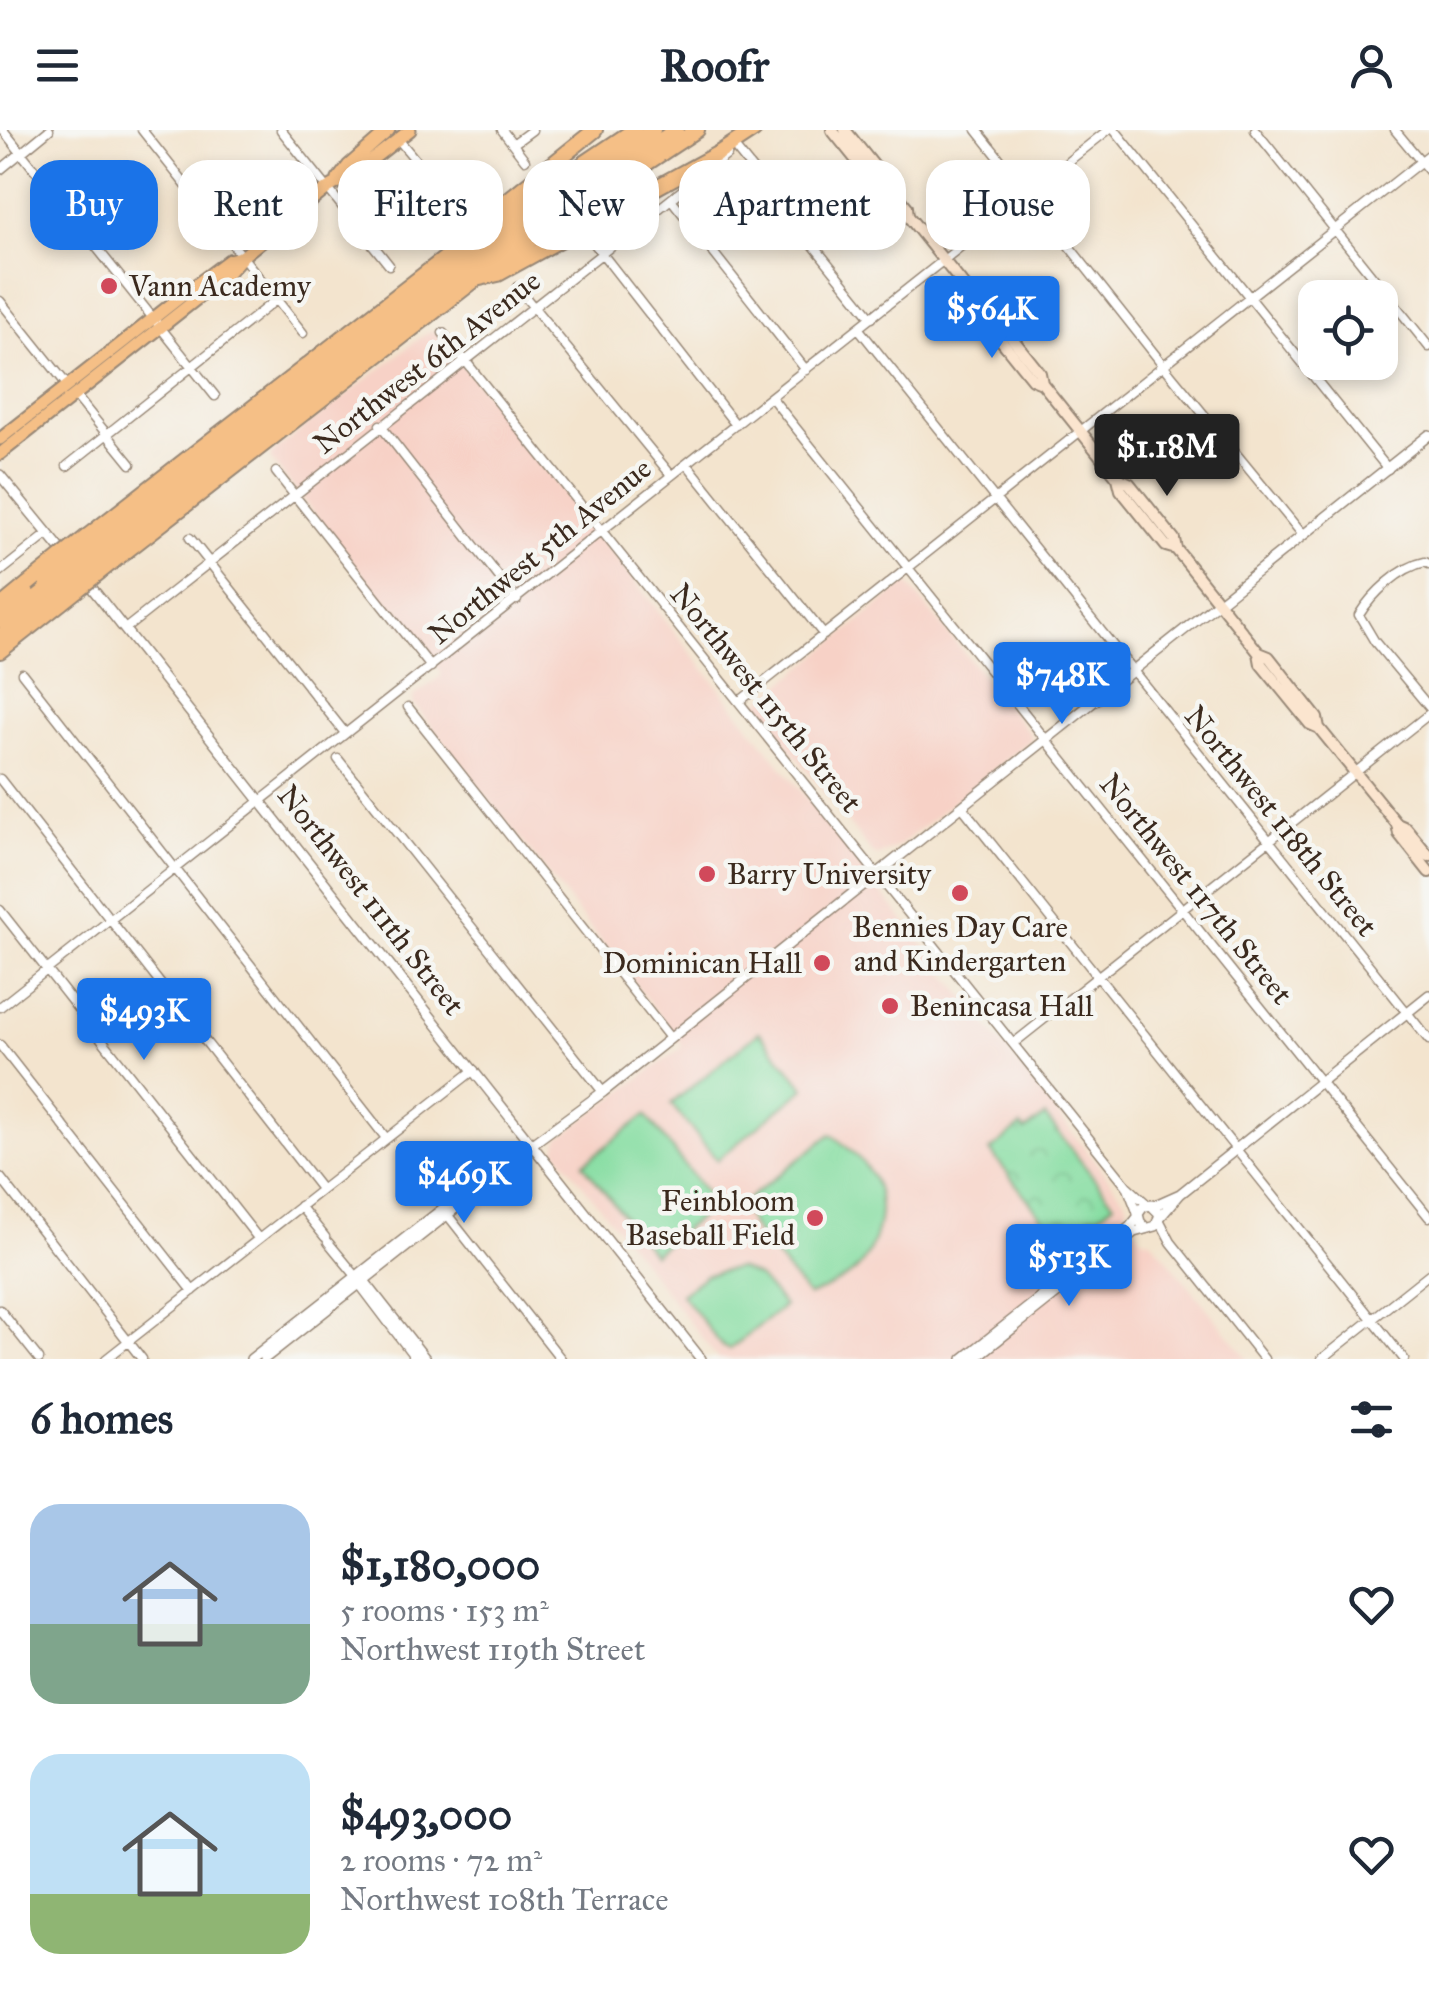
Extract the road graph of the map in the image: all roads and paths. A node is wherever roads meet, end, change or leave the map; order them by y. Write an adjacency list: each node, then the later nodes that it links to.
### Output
1 (3, 130): 23 (street)
2 (50, 130): 23 (street)
3 (142, 130): 39 (street)
4 (281, 130): 31 (street)
5 (410, 130): 20 (main road)
6 (502, 130): 21 (street)
7 (532, 130): 21 (street)
8 (595, 130): 48 (highway)
9 (634, 130): 48 (highway)
10 (653, 130): 82 (highway)
11 (676, 130): 82 (highway)
12 (697, 130): 42 (highway)
13 (755, 130): 22 (street, Northwest 6th Avenue); 42 (highway)
14 (832, 130): 33 (main road)
15 (845, 130): 33 (main road)
16 (977, 130): 27 (street)
17 (1112, 130): 28 (street, Northwest 5th Avenue); 44 (street)
18 (1255, 130): 34 (street)
19 (1395, 130): 24 (street)
20 (394, 135): 25 (street); 31 (main road)
21 (513, 144): 26 (street)
22 (735, 148): 32 (street, Northwest 6th Avenue); 49 (street)
23 (21, 153): 29 (street); 50 (street)
24 (1425, 158): 30 (street); 34 (street)
25 (415, 160)
26 (526, 160)
27 (1002, 160)
28 (1074, 160)
29 (0, 170)
30 (1429, 172)
31 (332, 185): 39 (main road); 41 (street)
32 (671, 199): 38 (street, Northwest 6th Avenue); 58 (street)
33 (908, 216): 40 (main road)
34 (1334, 229): 44 (street); 54 (street)
35 (600, 250): 38 (street)
36 (956, 250): 40 (street, Northwest 5th Avenue)
37 (1074, 250): 57 (street)
38 (602, 253): 47 (street, Northwest 6th Avenue); 63 (street)
39 (243, 256): 45 (street); 50 (main road)
40 (943, 260): 49 (street, Northwest 5th Avenue); 64 (main road)
41 (389, 265)
42 (475, 280): 82 (highway)
43 (517, 287): 47 (street)
44 (1250, 297): 57 (street); 72 (street)
45 (277, 299): 52 (street); 56 (street)
46 (0, 301): 59 (street)
47 (532, 306): 55 (street, Northwest 6th Avenue); 75 (street)
48 (370, 315): 82 (highway)
49 (872, 318): 51 (street, Northwest 5th Avenue)
50 (157, 323): 56 (street); 59 (main road); 59 (main road)
51 (859, 329): 58 (street, Northwest 5th Avenue); 77 (street, Northwest 118th Street)
52 (303, 333)
53 (444, 333): 55 (street, Northwest 115th Street)
54 (1429, 347)
55 (463, 360): 62 (street, Northwest 6th Avenue); 78 (street, Northwest 115th Street)
56 (191, 366): 60 (street); 65 (street)
57 (1164, 366): 64 (street); 80 (street)
58 (806, 370): 61 (street, Northwest 5th Avenue)
59 (71, 390): 65 (street); 67 (main road); 68 (main road)
60 (215, 396)
61 (771, 398): 63 (street, Northwest 5th Avenue); 85 (street, Northwest 117th Street)
62 (380, 425): 76 (street, Northwest 6th Avenue); 88 (street)
63 (736, 425): 70 (street, Northwest 5th Avenue)
64 (1081, 432): 77 (street); 89 (main road)
65 (106, 433): 69 (street); 71 (street)
66 (1429, 436): 72 (street)
67 (0, 440)
68 (0, 454)
69 (131, 464)
70 (687, 464): 75 (street, Northwest 5th Avenue); 93 (street)
71 (67, 466)
72 (1388, 469): 80 (street)
73 (276, 472): 76 (street)
74 (0, 475): 79 (street, Northwest 111th Street)
75 (671, 475): 78 (street, Northwest 5th Avenue)
76 (295, 495): 83 (street, Northwest 6th Avenue); 96 (street)
77 (994, 500): 85 (street); 97 (street, Northwest 118th Street)
78 (604, 530): 88 (street, Northwest 5th Avenue); 99 (street, Northwest 115th Street)
79 (48, 534): 86 (street); 92 (street, Northwest 111th Street)
80 (1303, 535): 89 (street)
81 (190, 538): 83 (street)
82 (100, 549): 87 (highway, bridge); 87 (highway, bridge); 90 (highway, bridge)
83 (209, 562): 92 (street, Northwest 6th Avenue); 102 (street)
84 (1427, 563): 101 (street)
85 (910, 568): 93 (street); 103 (street, Northwest 117th Street)
86 (0, 572)
87 (54, 593): 91 (highway); 94 (highway); 95 (highway)
88 (517, 600): 96 (street, Northwest 5th Avenue)
89 (1219, 604): 97 (street); 105 (main road)
90 (0, 607)
91 (0, 620)
92 (125, 628): 107 (street, Northwest 111th Street)
93 (824, 635): 99 (street)
94 (0, 636)
95 (0, 650)
96 (431, 667): 102 (street, Northwest 5th Avenue)
97 (1134, 672): 103 (street); 110 (street, Northwest 118th Street)
98 (22, 673): 112 (street)
99 (740, 702): 114 (street, Northwest 115th Street)
100 (408, 706): 123 (street)
101 (1429, 711): 105 (street)
102 (345, 733): 107 (street, Northwest 5th Avenue)
103 (1049, 740): 108 (street); 115 (street, Northwest 117th Street)
104 (338, 759): 129 (street)
105 (1356, 773): 109 (main road); 110 (street)
106 (0, 779): 117 (street)
107 (260, 800): 112 (street, Northwest 5th Avenue); 127 (street, Northwest 111th Street)
108 (963, 808): 114 (street); 119 (street)
109 (1397, 824): 111 (main road); 113 (main road)
110 (1270, 842): 115 (street); 122 (street, Northwest 118th Street)
111 (1429, 856)
112 (174, 868): 117 (street, Northwest 5th Avenue); 130 (street)
113 (1429, 872)
114 (878, 874): 123 (street); 125 (street, Northwest 115th Street)
115 (1182, 909): 119 (street); 128 (street, Northwest 117th Street)
116 (0, 910): 118 (street)
117 (111, 919): 118 (street, Northwest 5th Avenue); 135 (street)
118 (47, 970): 121 (street, Northwest 5th Avenue); 144 (street)
119 (1097, 975): 125 (street); 132 (street)
120 (1429, 995): 122 (street)
121 (0, 1007)
122 (1407, 1012): 124 (street, Northwest 118th Street); 128 (street)
123 (670, 1038): 129 (street)
124 (1429, 1040)
125 (1014, 1043): 134 (street, Northwest 115th Street)
126 (0, 1045): 148 (street)
127 (474, 1070): 130 (street); 131 (street, Northwest 111th Street)
128 (1321, 1081): 132 (street); 141 (street, Northwest 117th Street)
129 (602, 1092): 131 (street)
130 (386, 1138): 135 (street)
131 (532, 1144): 139 (street); 163 (street, Northwest 111th Street)
132 (1236, 1148): 136 (street); 151 (street)
133 (0, 1178): 152 (street)
134 (1126, 1186): 138 (street); 140 (street)
135 (321, 1189): 137 (street)
136 (1180, 1194): 138 (street); 142 (street)
137 (300, 1206): 144 (street); 147 (street)
138 (1151, 1206): 140 (street); 142 (street)
139 (444, 1212): 147 (street); 162 (street)
140 (1138, 1215): 143 (street); 149 (street)
141 (1429, 1216)
142 (1160, 1218): 143 (street); 145 (street)
143 (1148, 1228): 145 (street); 149 (street)
144 (258, 1238): 148 (street)
145 (1171, 1242): 166 (street)
146 (1429, 1274): 151 (street)
147 (359, 1281): 153 (street); 154 (street)
148 (192, 1291): 152 (street)
149 (1046, 1298): 164 (street); 165 (street)
150 (0, 1310): 155 (street)
151 (1372, 1319): 167 (street); 168 (street)
152 (128, 1342): 156 (street); 157 (street)
153 (408, 1342): 160 (street); 161 (street)
154 (275, 1352): 158 (street); 159 (street)
155 (39, 1359)
156 (106, 1359)
157 (142, 1359)
158 (251, 1359)
159 (264, 1359)
160 (416, 1359)
161 (426, 1359)
162 (561, 1359)
163 (701, 1359)
164 (963, 1359)
165 (974, 1359)
166 (1264, 1359)
167 (1322, 1359)
168 (1404, 1359)

